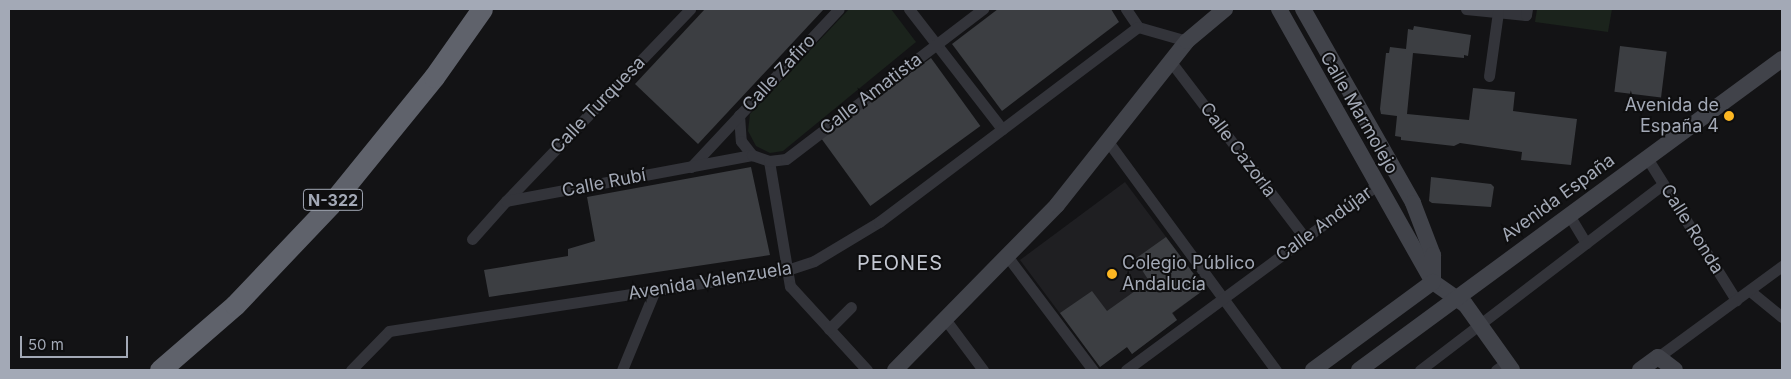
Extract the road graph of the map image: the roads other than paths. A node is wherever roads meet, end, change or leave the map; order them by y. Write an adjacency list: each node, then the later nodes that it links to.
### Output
1 (482, 9): 52 (highway, N-322)
2 (690, 9): 29 (street, Calle Turquesa)
3 (839, 9): 20 (street, Calle Zafiro)
4 (909, 9): 16 (street)
5 (983, 9): 16 (street, Calle Amatista)
6 (1126, 9): 14 (street)
7 (1225, 9): 15 (main road)
8 (1279, 9): 13 (main road, Calle Marmolejo)
9 (1466, 9): 12 (street)
10 (1526, 9): 12 (street)
11 (1305, 12): 13 (street, Calle Marmolejo); 30 (main road, Calle Marmolejo)
12 (1498, 12): 19 (street)
13 (1286, 24): 28 (main road, Calle Marmolejo)
14 (1138, 27): 15 (street); 21 (street, Avenida Valenzuela)
15 (1187, 41): 18 (main road)
16 (937, 44): 21 (street); 25 (street, Calle Amatista)
17 (1782, 59): 24 (main road, Avenida España)
18 (1172, 62): 22 (main road); 33 (street, Calle Cazorla)
19 (1489, 76)
20 (739, 115): 23 (street, Calle Zafiro); 26 (street, Calle Zafiro)
21 (1002, 129): 38 (street, Avenida Valenzuela)
22 (1109, 143): 36 (main road); 43 (street)
23 (752, 155): 25 (street); 26 (street, Calle Rubí)
24 (1647, 158): 27 (street, Calle Ronda); 31 (main road, Avenida España)
25 (769, 161): 38 (street)
26 (691, 166): 29 (street, Calle Rubí)
27 (1663, 184): 35 (street); 44 (street, Calle Ronda)
28 (1377, 185): 32 (main road, Calle Marmolejo); 33 (street, Calle Andújar)
29 (506, 201): 34 (street)
30 (1414, 206): 32 (street); 39 (main road, Calle Marmolejo)
31 (1569, 215): 35 (street); 42 (main road, Avenida España)
32 (1398, 221): 39 (main road, Calle Marmolejo)
33 (1305, 238): 43 (street, Calle Andújar)
34 (472, 239)
35 (1586, 243): 48 (street)
36 (1007, 256): 47 (main road); 58 (street)
37 (1782, 266): 41 (street)
38 (787, 270): 40 (street, Avenida Valenzuela); 49 (street)
39 (1433, 282): 42 (main road, Calle Marmolejo); 61 (main road)
40 (655, 290): 53 (street, Avenida Valenzuela); 54 (street)
41 (1750, 291): 44 (street); 46 (street)
42 (1457, 297): 48 (main road); 62 (main road, Avenida España)
43 (1223, 299): 59 (street, Calle Andújar); 60 (street)
44 (1736, 300): 50 (street)
45 (851, 307): 49 (street)
46 (1782, 317)
47 (945, 319): 56 (main road); 57 (street)
48 (1479, 326): 51 (main road); 63 (street)
49 (829, 329): 55 (street)
50 (1658, 357): 64 (main road); 65 (main road)
51 (1505, 368)
52 (160, 370)
53 (351, 370)
54 (622, 370)
55 (866, 370)
56 (894, 370)
57 (982, 370)
58 (1093, 370)
59 (1126, 370)
60 (1276, 370)
61 (1314, 370)
62 (1359, 370)
63 (1420, 370)
64 (1640, 370)
65 (1675, 370)

